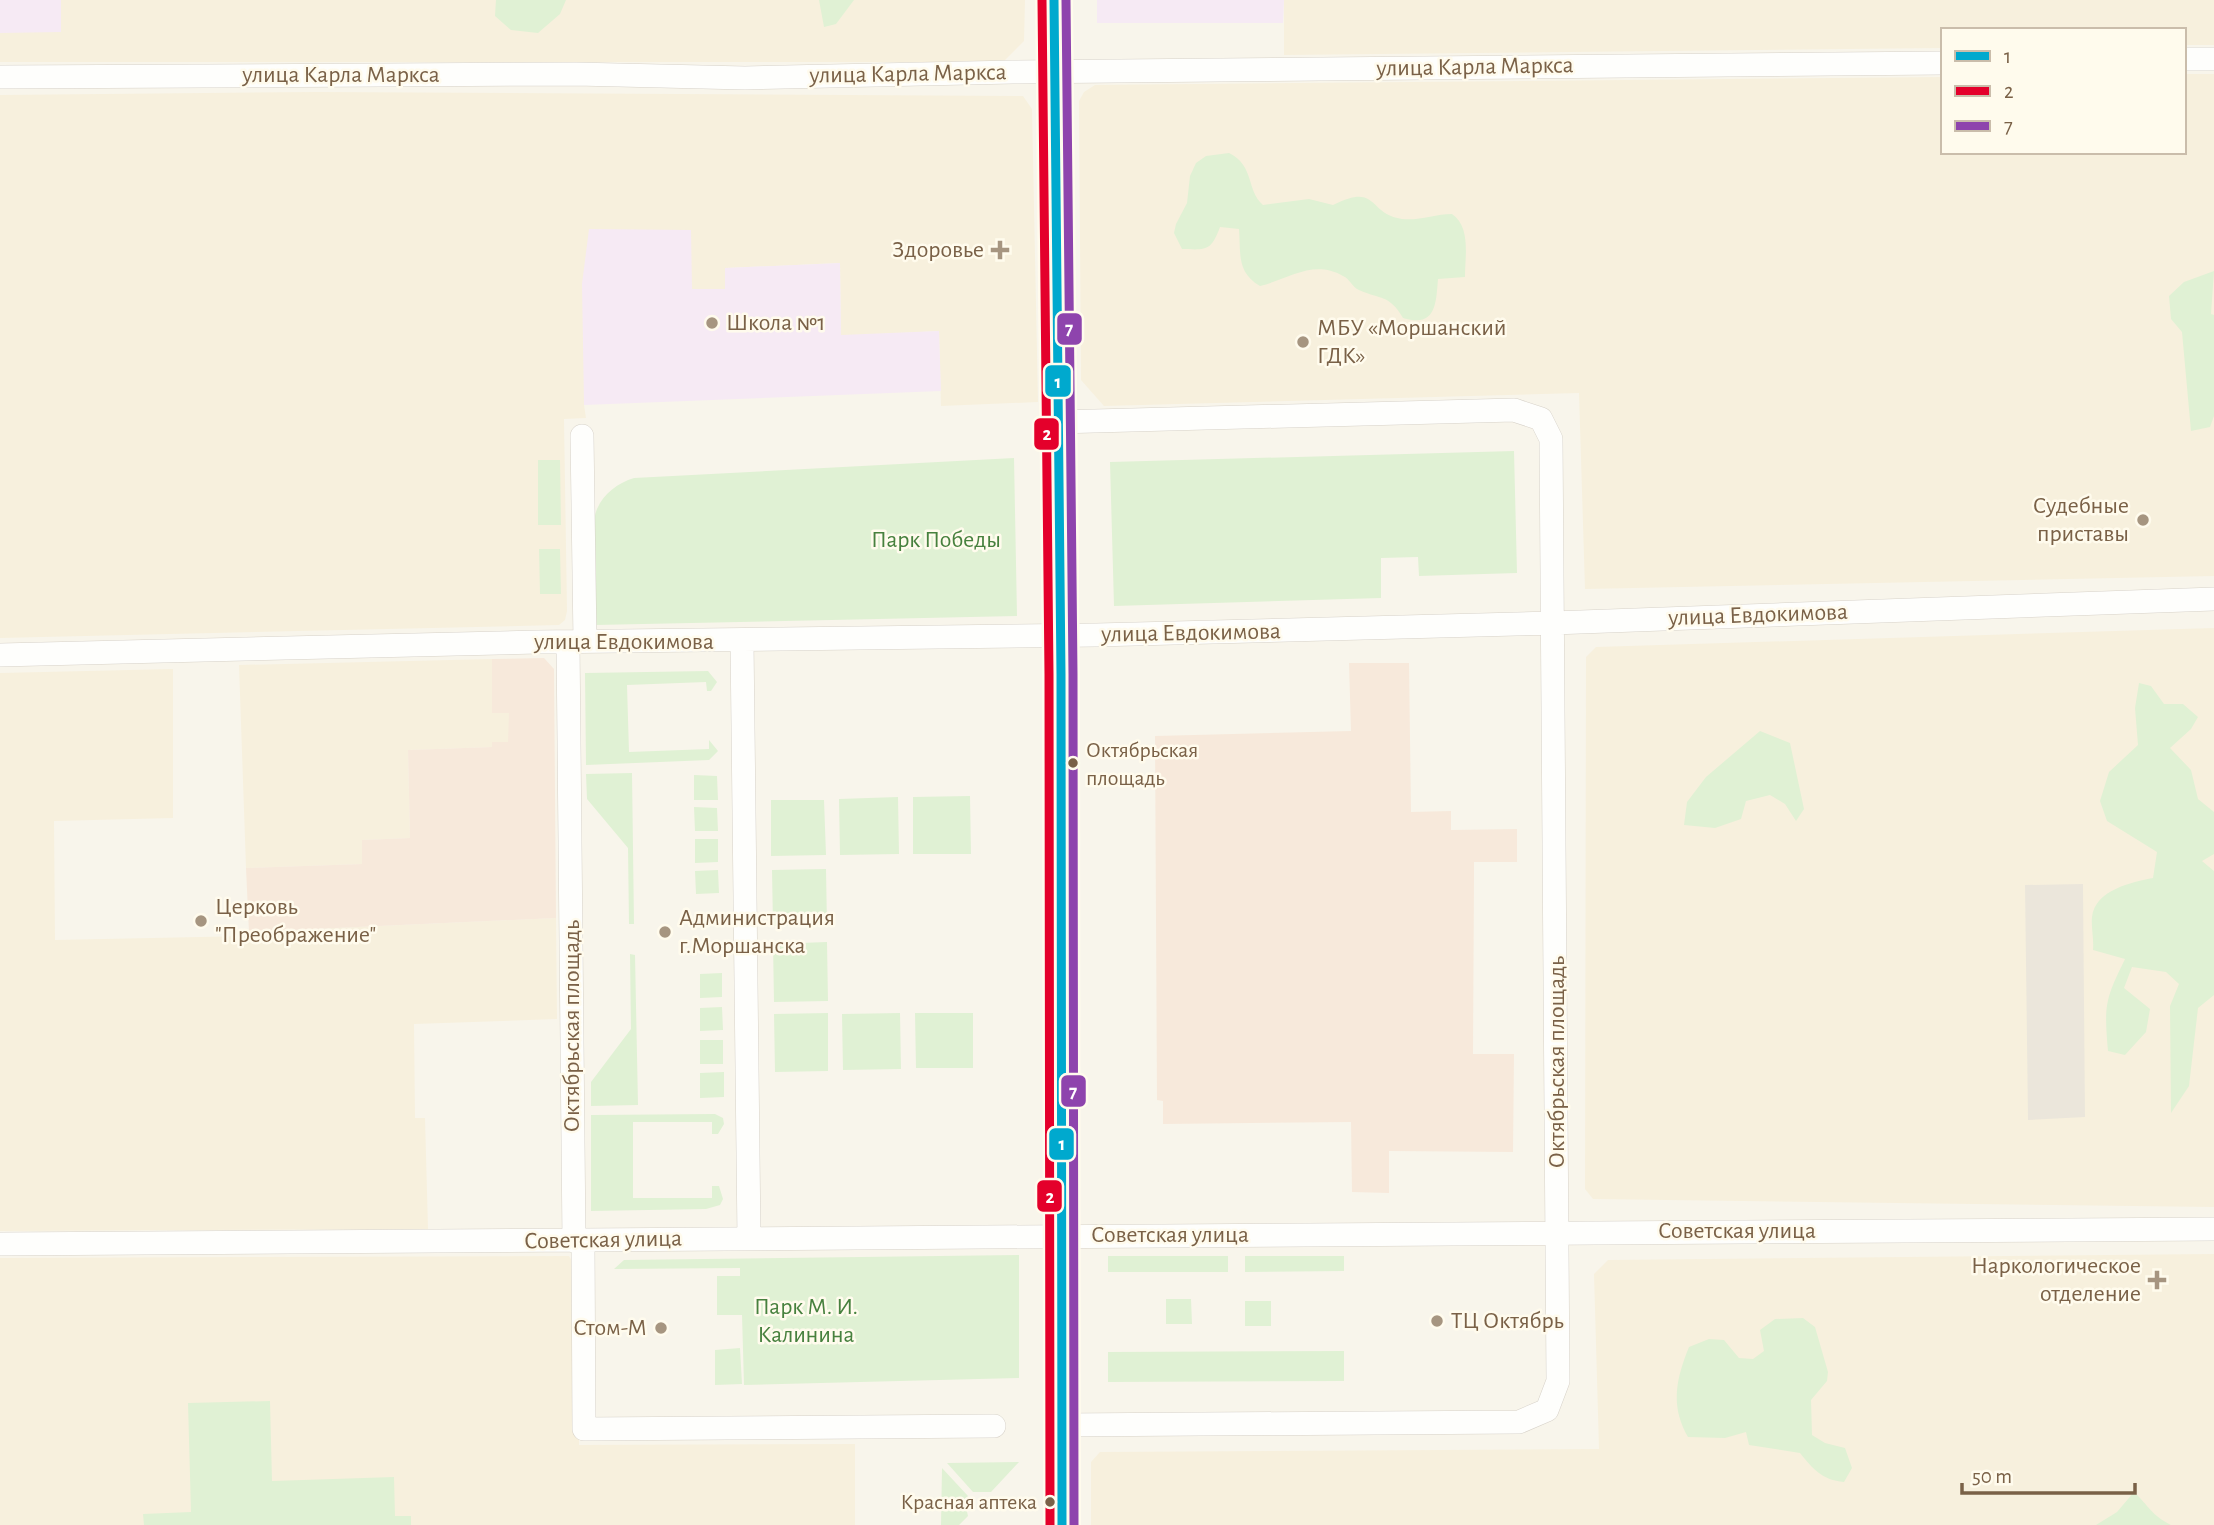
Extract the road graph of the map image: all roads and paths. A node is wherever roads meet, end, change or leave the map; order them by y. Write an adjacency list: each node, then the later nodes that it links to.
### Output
1 (1054, 0): 5 (street)
2 (2186, 59): 3 (street)
3 (2214, 59)
4 (1941, 63): 5 (street, улица Карла Маркса)
5 (1053, 72): 6 (street, улица Карла Маркса); 7 (street)
6 (0, 77)
7 (1057, 422): 10 (street, Октябрьская площадь); 11 (street)
8 (582, 436): 13 (street, Октябрьская площадь)
9 (2214, 599): 10 (street, улица Евдокимова)
10 (1553, 623): 11 (street, улица Евдокимова); 16 (street, Октябрьская площадь)
11 (1060, 636): 12 (street, улица Евдокимова); 17 (street)
12 (743, 641): 13 (street, улица Евдокимова); 18 (street)
13 (576, 642): 14 (street, улица Евдокимова); 19 (street, Октябрьская площадь)
14 (0, 655)
15 (2214, 1229): 16 (street, Советская улица)
16 (1558, 1231): 17 (street, Советская улица); 21 (street, Октябрьская площадь)
17 (1063, 1235): 18 (street, Советская улица); 21 (street)
18 (749, 1238): 19 (street, Советская улица)
19 (579, 1241): 20 (street, Советская улица); 22 (street, Октябрьская площадь)
20 (0, 1244)
21 (1062, 1425): 23 (street)
22 (994, 1426)
23 (1062, 1525)

